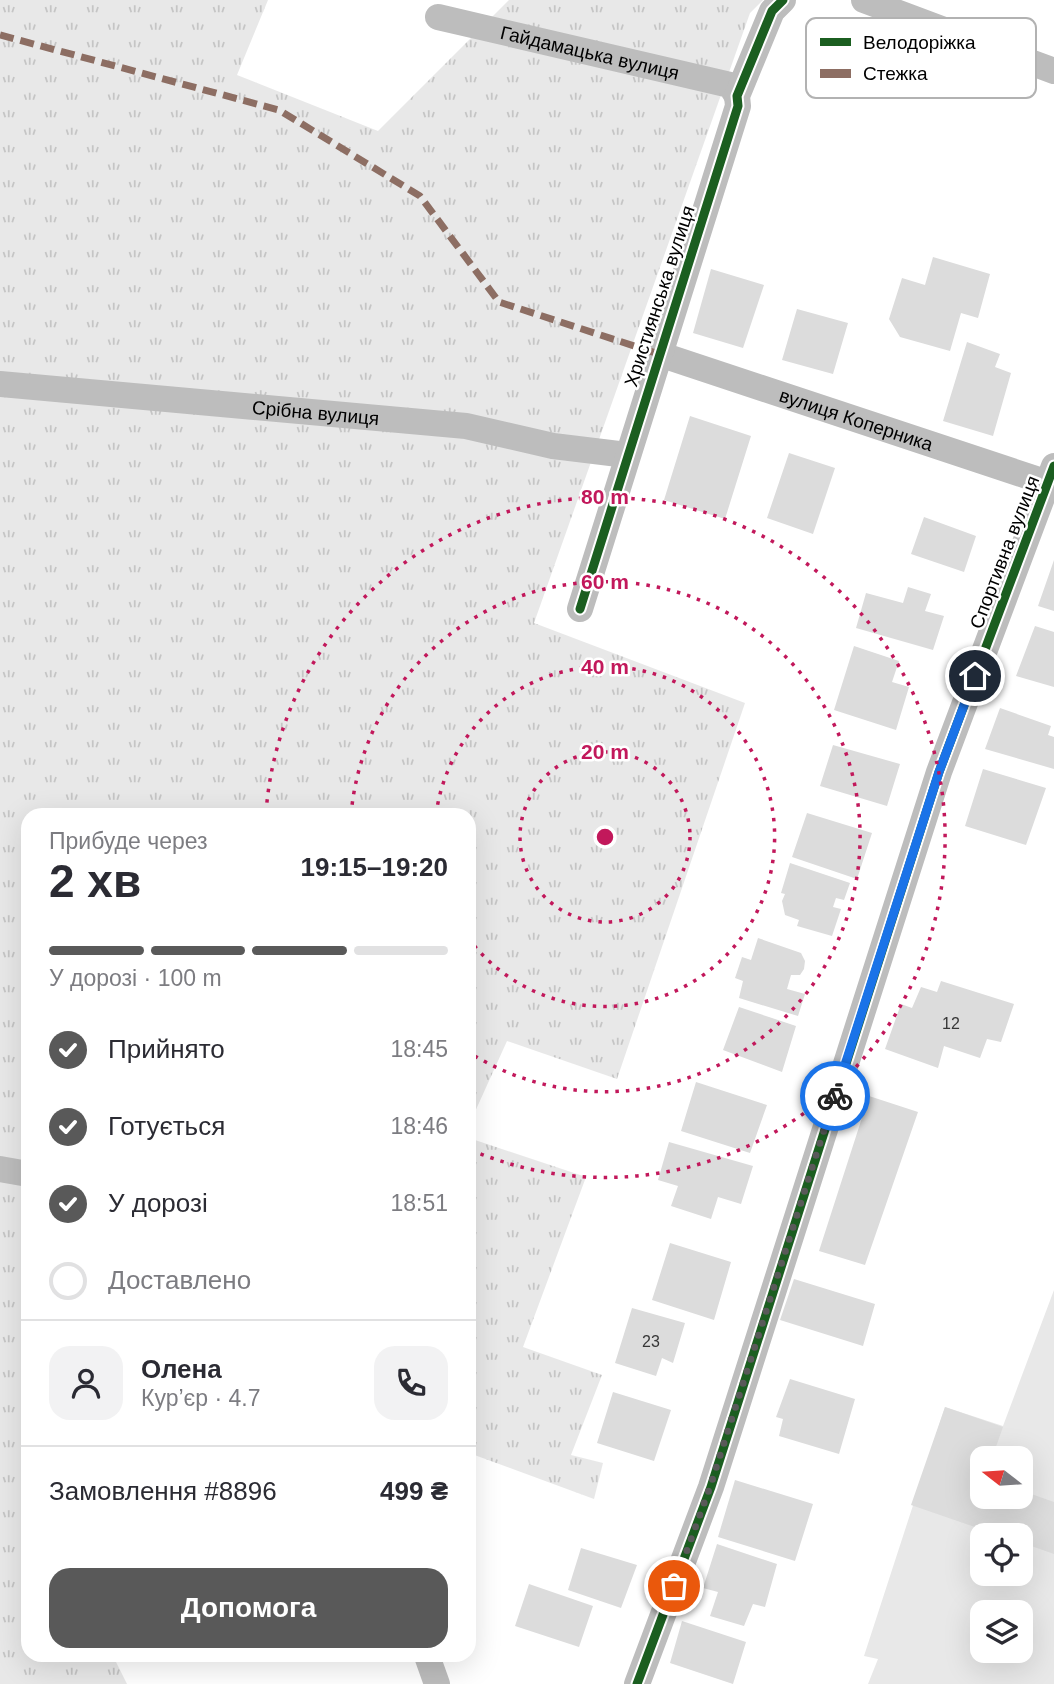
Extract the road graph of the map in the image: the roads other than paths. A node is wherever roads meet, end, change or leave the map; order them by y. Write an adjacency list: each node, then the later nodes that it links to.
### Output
1 (783, 0): 7 (street, Християнська вулиця)
2 (864, 0): 4 (street)
3 (438, 17): 7 (street, Гайдамацька вулиця)
4 (912, 18)
5 (1036, 64): 6 (street)
6 (1054, 71)
7 (737, 96): 8 (street, Християнська вулиця)
8 (659, 354): 10 (street, Християнська вулиця); 11 (street, вулиця Коперника)
9 (0, 384): 10 (street, Срібна вулиця)
10 (627, 455): 12 (street, Християнська вулиця)
11 (1052, 478): 17 (street, Спортивна вулиця)
12 (580, 609)
13 (0, 1169): 14 (street)
14 (21, 1173)
15 (429, 1662): 16 (street)
16 (437, 1684)
17 (637, 1684)

